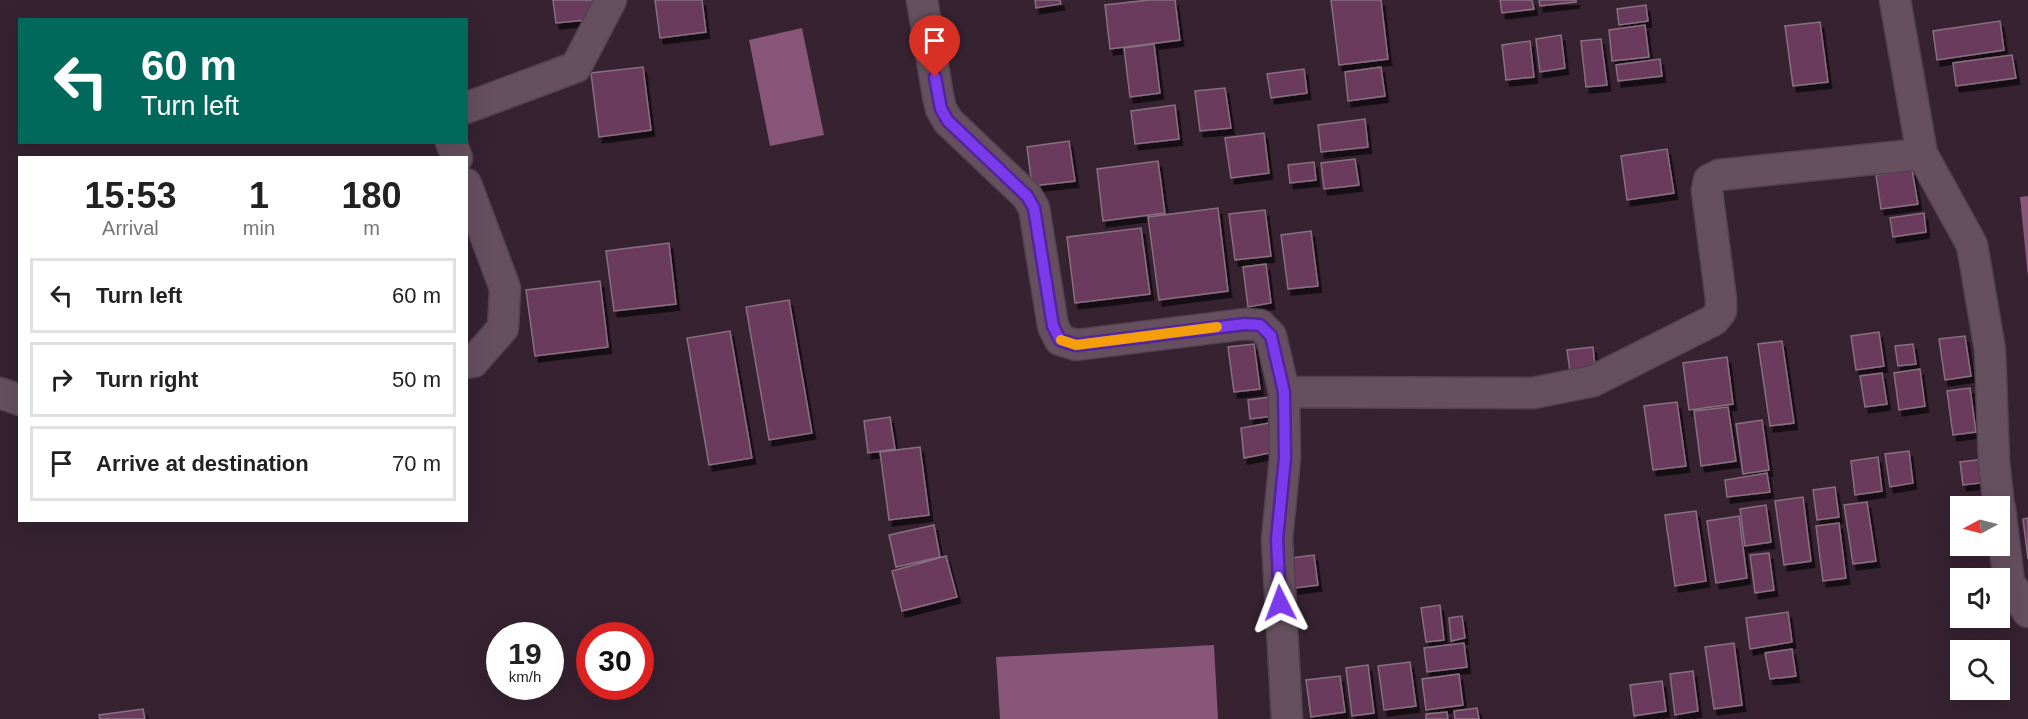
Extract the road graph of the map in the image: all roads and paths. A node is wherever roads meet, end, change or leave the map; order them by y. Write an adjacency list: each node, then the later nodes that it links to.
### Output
1 (611, 0): 4 (street)
2 (922, 0): 8 (street)
3 (1895, 0): 5 (street)
4 (468, 107)
5 (1922, 154): 8 (street); 11 (street)
6 (468, 189): 7 (street)
7 (468, 363)
8 (1284, 392): 14 (street)
9 (0, 393): 10 (street)
10 (18, 399)
11 (1998, 496)
12 (2005, 556): 13 (street)
13 (2028, 612)
14 (1287, 719)

